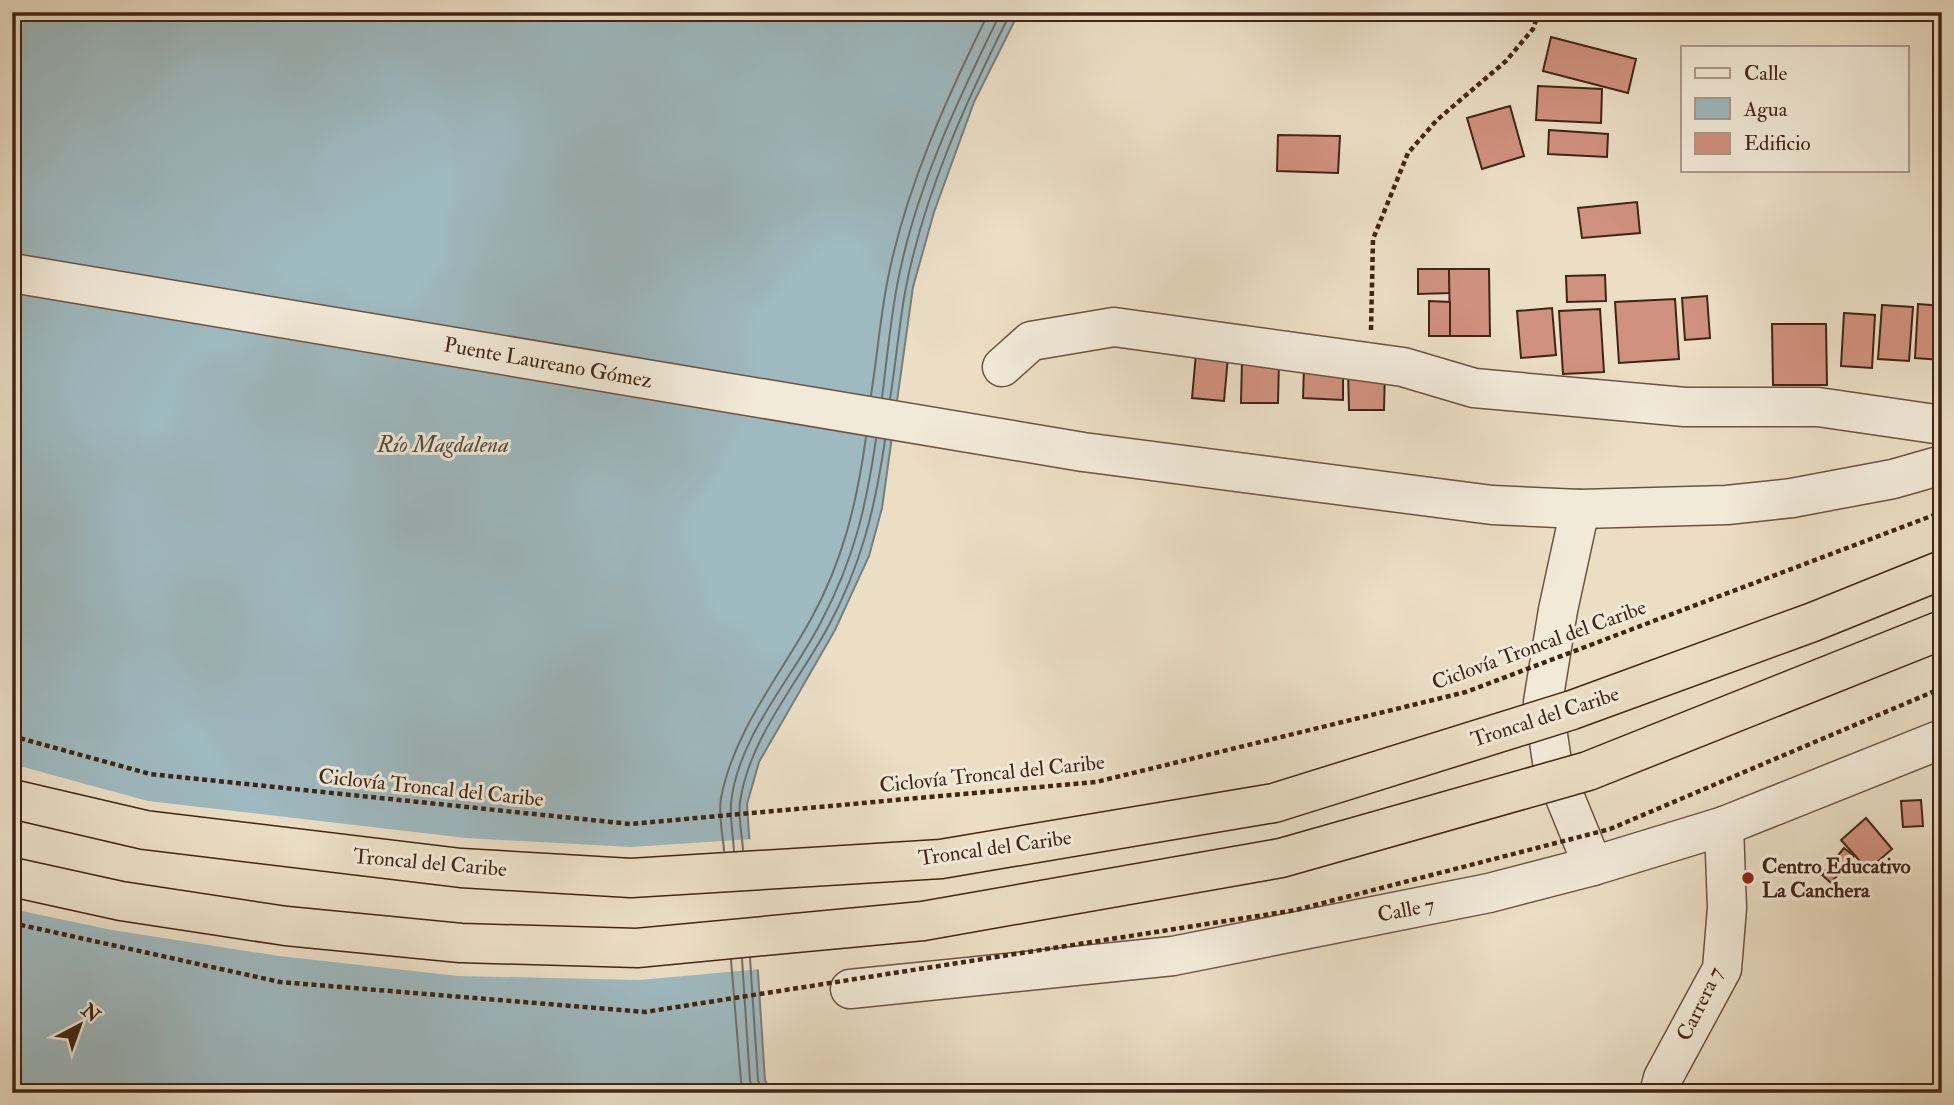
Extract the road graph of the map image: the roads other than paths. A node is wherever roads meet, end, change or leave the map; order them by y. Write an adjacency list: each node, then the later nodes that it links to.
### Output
1 (12, 273): 5 (street, Puente Laureano Gómez)
2 (1002, 367): 3 (street)
3 (1942, 425)
4 (1942, 465): 5 (street, Puente Laureano Gómez)
5 (1580, 509): 11 (street)
6 (1942, 570): 9 (highway, Troncal del Caribe, bridge)
7 (1942, 630): 12 (highway, bridge)
8 (1942, 739): 10 (street, Calle 7)
9 (12, 799)
10 (1724, 826): 11 (street, Calle 7); 14 (street, Carrera 7)
11 (1592, 866): 13 (street, Calle 7)
12 (12, 877)
13 (850, 989)
14 (1659, 1093)

